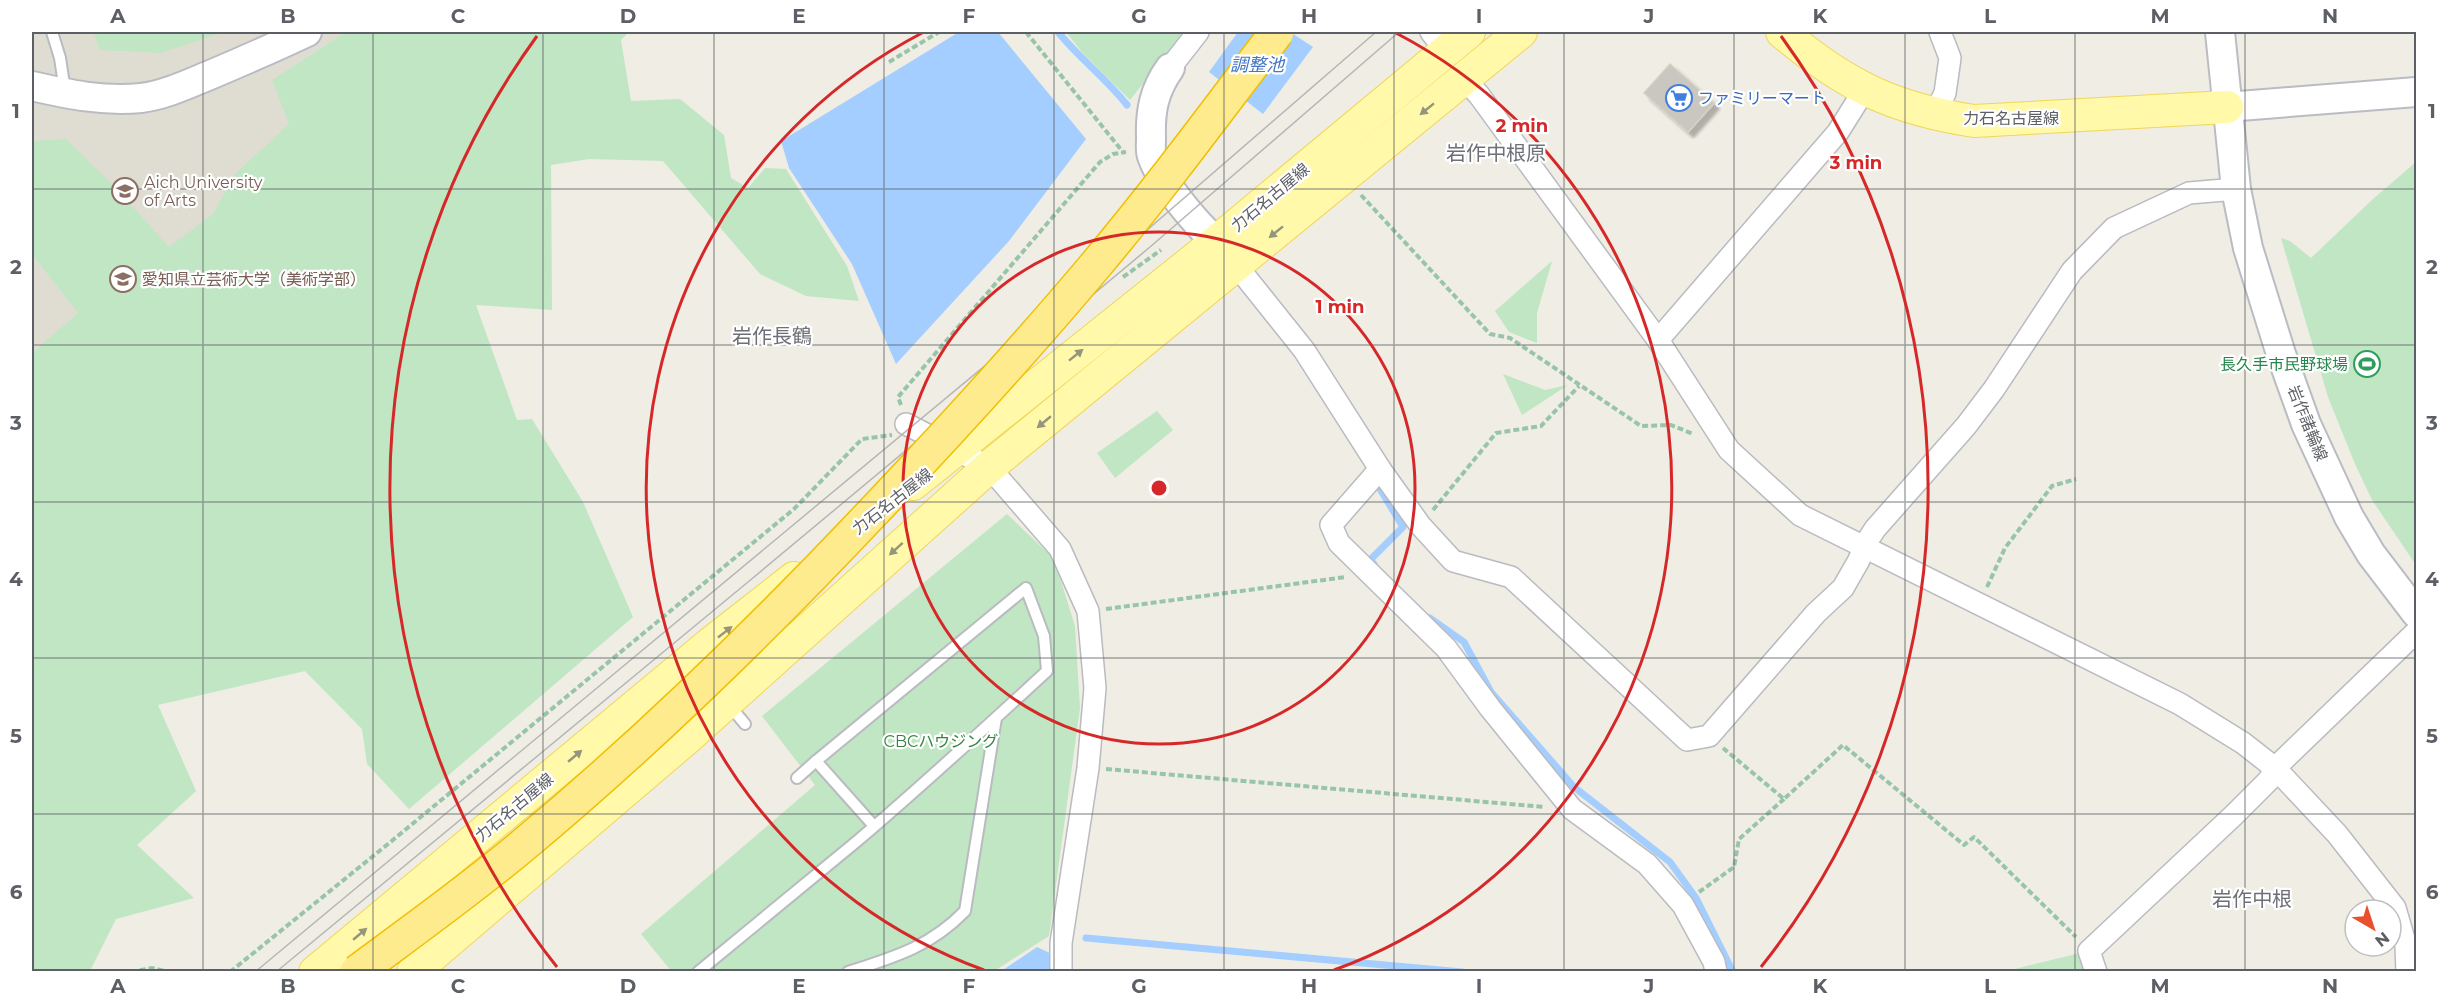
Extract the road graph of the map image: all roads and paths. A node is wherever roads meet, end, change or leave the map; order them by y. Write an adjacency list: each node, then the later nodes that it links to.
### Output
1 (52, 32): 19 (lane)
2 (307, 32): 19 (main road)
3 (939, 32): 13 (path)
4 (1026, 32): 22 (path)
5 (1197, 32): 14 (street)
6 (1277, 32): 60 (highway, bridge)
7 (1300, 32): 61 (highway)
8 (1521, 32): 15 (main road, 力石名古屋線)
9 (1782, 32): 17 (main road, 力石名古屋線)
10 (1940, 32): 21 (street)
11 (2220, 32): 20 (main road, 岩作諸輪線)
12 (1449, 38): 25 (main road, 力石名古屋線)
13 (889, 62)
14 (1170, 68): 22 (main road)
15 (1464, 79): 23 (main road, 力石名古屋線, one-way to 23); 28 (street)
16 (32, 86): 19 (main road)
17 (1865, 89): 21 (main road, 力石名古屋線); 28 (street)
18 (2416, 92): 20 (main road)
19 (66, 94)
20 (2227, 107): 21 (main road, 力石名古屋線); 24 (main road, 岩作諸輪線)
21 (1934, 115)
22 (1137, 153): 25 (main road); 30 (path)
23 (1343, 177): 26 (main road, 力石名古屋線, one-way to 26); 29 (path)
24 (2236, 189): 37 (street); 39 (main road, 岩作諸輪線)
25 (1206, 232): 27 (path); 31 (main road, 力石名古屋線, one-way to 25)
26 (1236, 265): 33 (main road, 力石名古屋線, one-way to 33); 34 (street)
27 (1119, 279)
28 (1658, 340): 32 (street)
29 (1579, 386): 32 (path); 36 (path)
30 (906, 424): 31 (street); 58 (path)
31 (956, 450): 33 (street); 59 (main road, 力石名古屋線, one-way to 31)
32 (1729, 450): 37 (street)
33 (989, 467): 41 (street); 62 (main road, 力石名古屋線, one-way to 62)
34 (1380, 469): 36 (street); 38 (street)
35 (2076, 479): 40 (path)
36 (1420, 525): 44 (street)
37 (1864, 546): 40 (street); 44 (street)
38 (1368, 574): 41 (path); 50 (street)
39 (2412, 598)
40 (1979, 604): 47 (street)
41 (1088, 611): 46 (street)
42 (2416, 632): 47 (street)
43 (996, 718): 45 (lane); 51 (lane); 64 (lane)
44 (1709, 736): 49 (path)
45 (816, 761): 48 (lane); 51 (lane)
46 (1088, 768): 50 (path); 65 (street)
47 (2275, 768): 52 (street); 55 (street)
48 (797, 778)
49 (1784, 799): 53 (path); 55 (path)
50 (1572, 809): 53 (street)
51 (874, 826): 63 (lane)
52 (2387, 898)
53 (1683, 904): 66 (street)
54 (2403, 936): 68 (street)
55 (2089, 951): 67 (street)
56 (131, 972): 57 (path)
57 (169, 972)
58 (230, 972)
59 (315, 972)
60 (357, 972)
61 (387, 972)
62 (413, 972)
63 (698, 972)
64 (848, 972)
65 (1061, 972)
66 (1716, 972)
67 (2096, 972)
68 (2407, 972)

